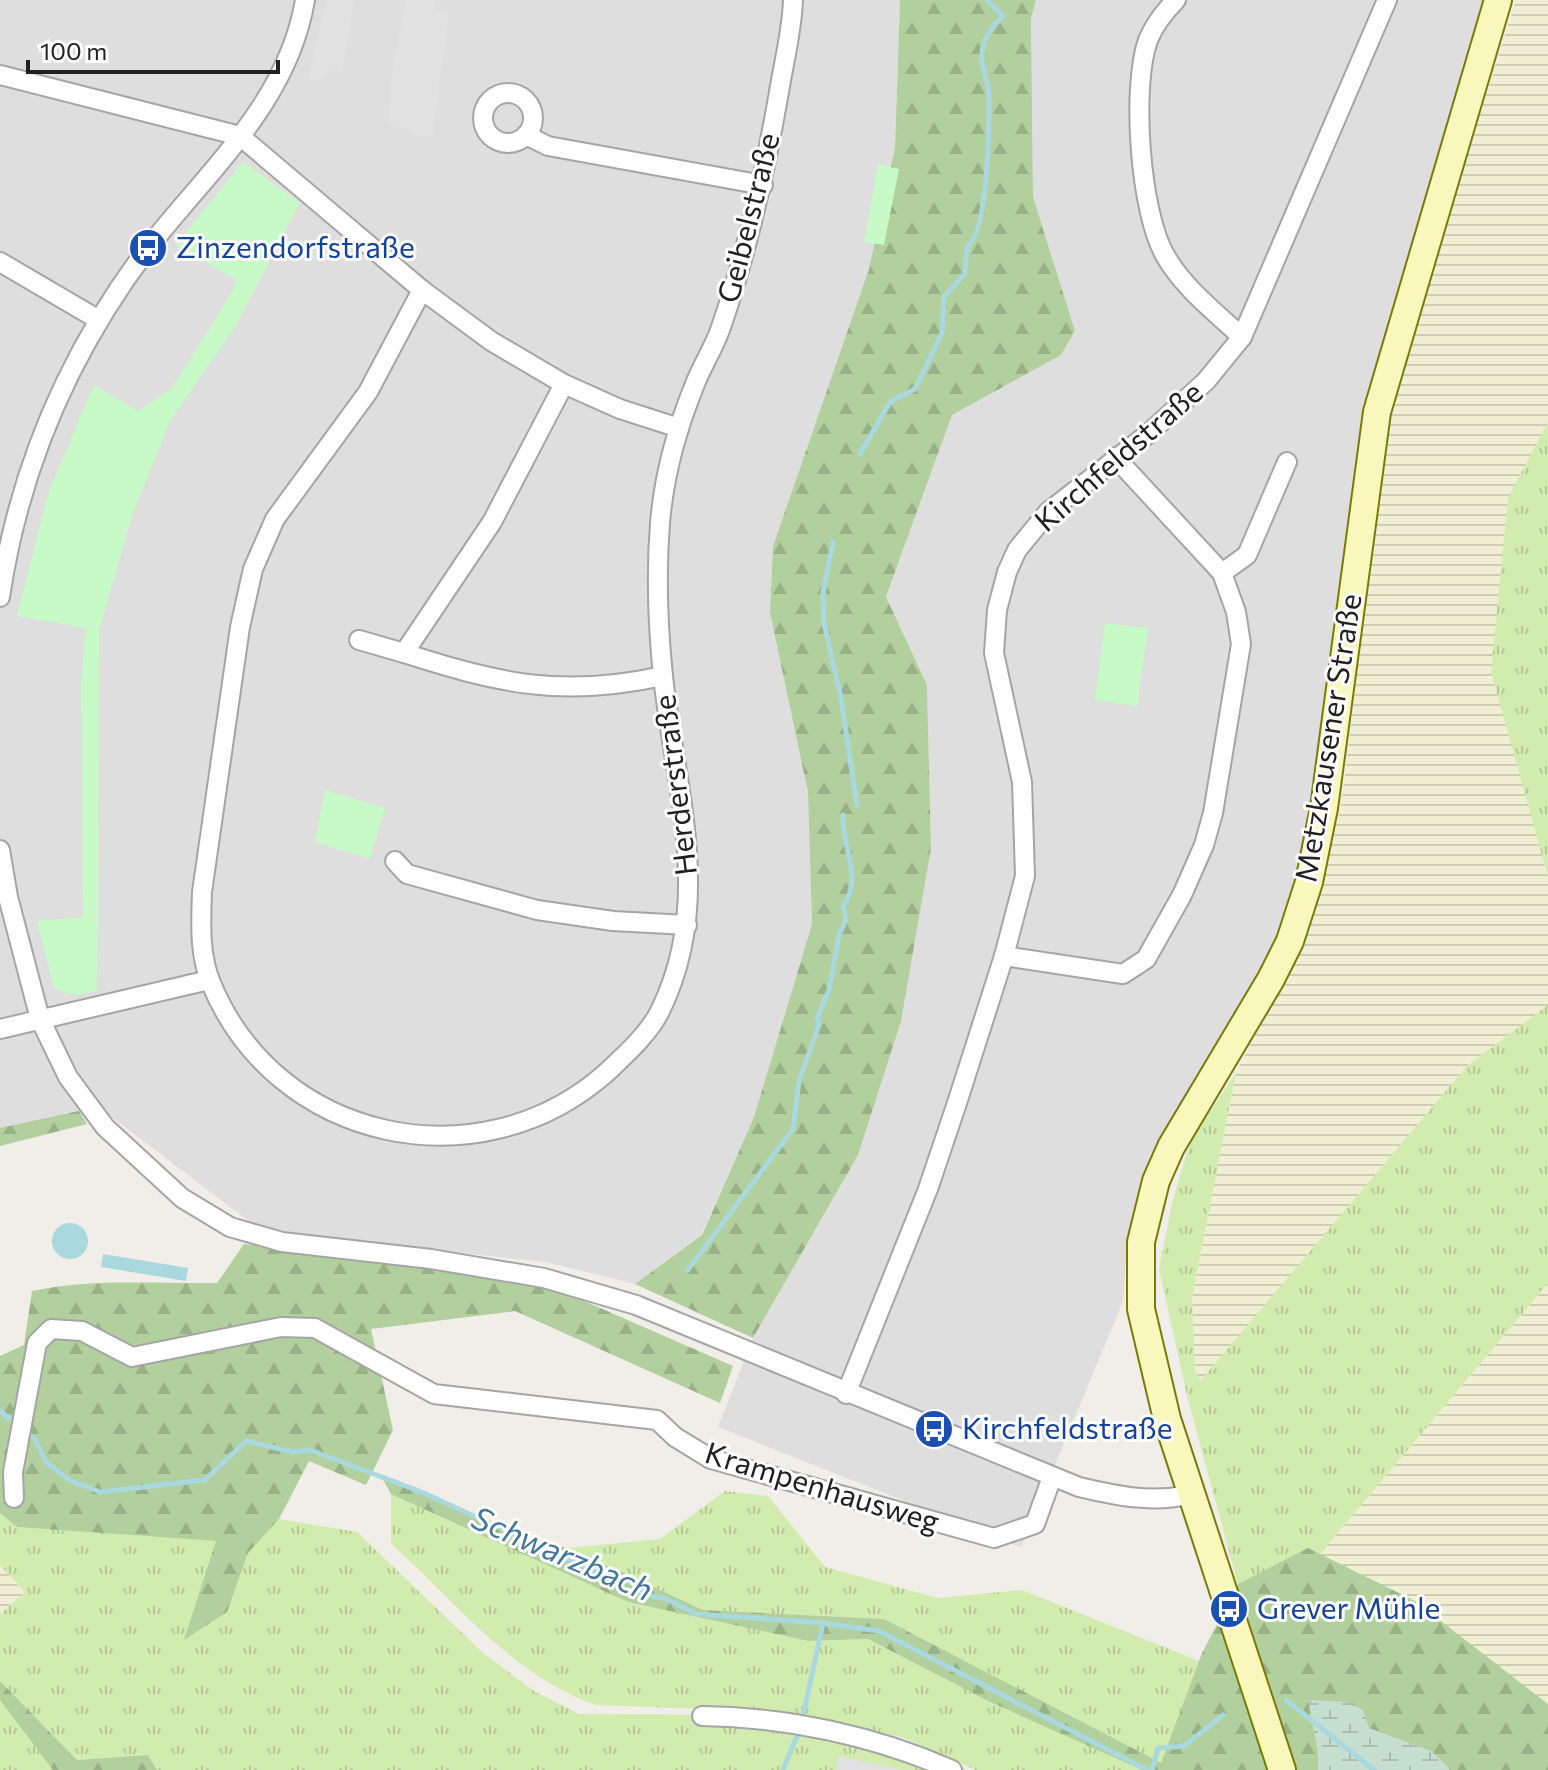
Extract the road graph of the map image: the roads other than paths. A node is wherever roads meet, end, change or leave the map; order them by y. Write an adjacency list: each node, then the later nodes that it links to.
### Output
1 (305, 0): 8 (street)
2 (793, 0): 9 (street, Geibelstraße)
3 (1176, 0): 13 (street)
4 (1387, 0): 13 (street, Kirchfeldstraße)
5 (1498, 0): 32 (main road, Metzkausener Straße)
6 (0, 75): 8 (street)
7 (526, 135): 9 (street)
8 (240, 136): 11 (street); 12 (street)
9 (763, 185): 15 (street, Geibelstraße)
10 (0, 262): 12 (street)
11 (422, 290): 14 (street); 27 (street, Herderstraße)
12 (99, 320): 19 (street)
13 (1242, 337): 16 (street, Kirchfeldstraße)
14 (564, 384): 15 (street); 21 (street)
15 (679, 428): 22 (street, Herderstraße)
16 (1115, 457): 18 (street); 26 (street, Kirchfeldstraße)
17 (1287, 462): 18 (street)
18 (1222, 573): 26 (street)
19 (0, 597)
20 (359, 640): 21 (street)
21 (404, 653): 22 (street)
22 (663, 676): 25 (street, Herderstraße)
23 (0, 850): 28 (street)
24 (395, 861): 25 (street)
25 (687, 925): 27 (street, Herderstraße)
26 (1004, 956): 30 (street, Kirchfeldstraße)
27 (209, 980): 28 (street)
28 (40, 1019): 29 (street); 30 (street)
29 (0, 1029)
30 (846, 1394): 31 (street)
31 (1052, 1477): 32 (street); 33 (street, Krampenhausweg)
32 (1189, 1495): 36 (main road, Metzkausener Straße)
33 (14, 1498)
34 (702, 1716): 35 (street)
35 (952, 1770)
36 (1282, 1770)

